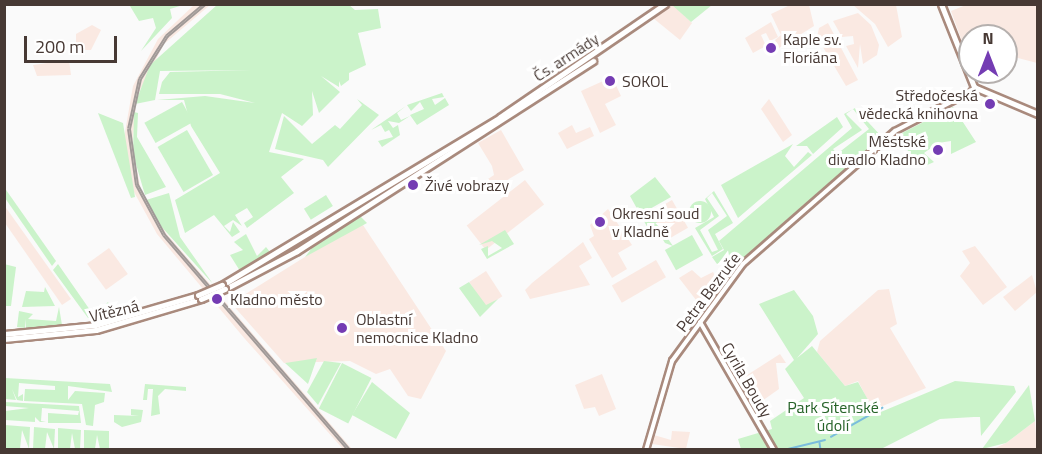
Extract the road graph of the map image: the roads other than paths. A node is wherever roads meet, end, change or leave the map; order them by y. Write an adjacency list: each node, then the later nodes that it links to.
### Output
1 (665, 4): 3 (main road)
2 (941, 4): 4 (main road)
3 (619, 39): 6 (main road, Čs. armády); 6 (main road, Čs. armády)
4 (976, 89): 5 (main road); 8 (street, Petra Bezruče)
5 (1038, 114)
6 (223, 287): 7 (main road, Vítězná, bridge)
7 (200, 297): 9 (main road, Vítězná); 10 (main road, Vítězná)
8 (700, 322): 11 (street, Petra Bezruče); 12 (street, Cyrila Boudy)
9 (4, 334)
10 (4, 339)
11 (646, 450)
12 (774, 450)

